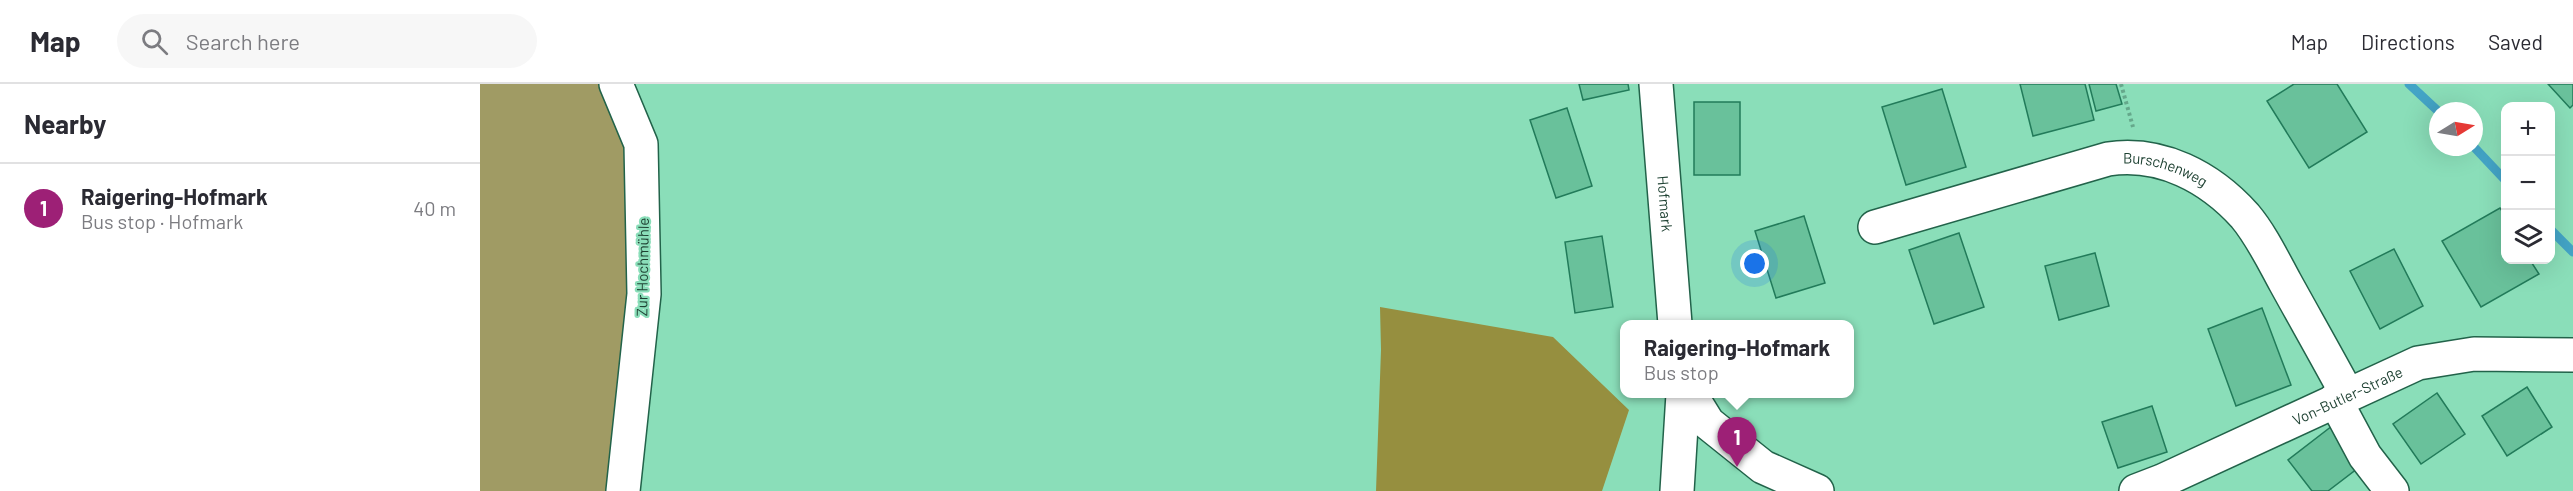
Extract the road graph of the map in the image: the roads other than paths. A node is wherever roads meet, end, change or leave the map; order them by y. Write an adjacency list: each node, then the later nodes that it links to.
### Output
1 (616, 84): 9 (street, Zur Hochmühle)
2 (1656, 84): 4 (street, Hofmark)
3 (1875, 227): 6 (street, Burschenweg)
4 (1675, 320)
5 (2573, 355): 6 (street, Von-Butler-Straße)
6 (2341, 397): 12 (street, Von-Butler-Straße); 13 (street, Burschenweg)
7 (1683, 398): 10 (street)
8 (1692, 398): 11 (street)
9 (623, 491)
10 (1677, 491)
11 (1817, 491)
12 (2136, 491)
13 (2392, 491)

